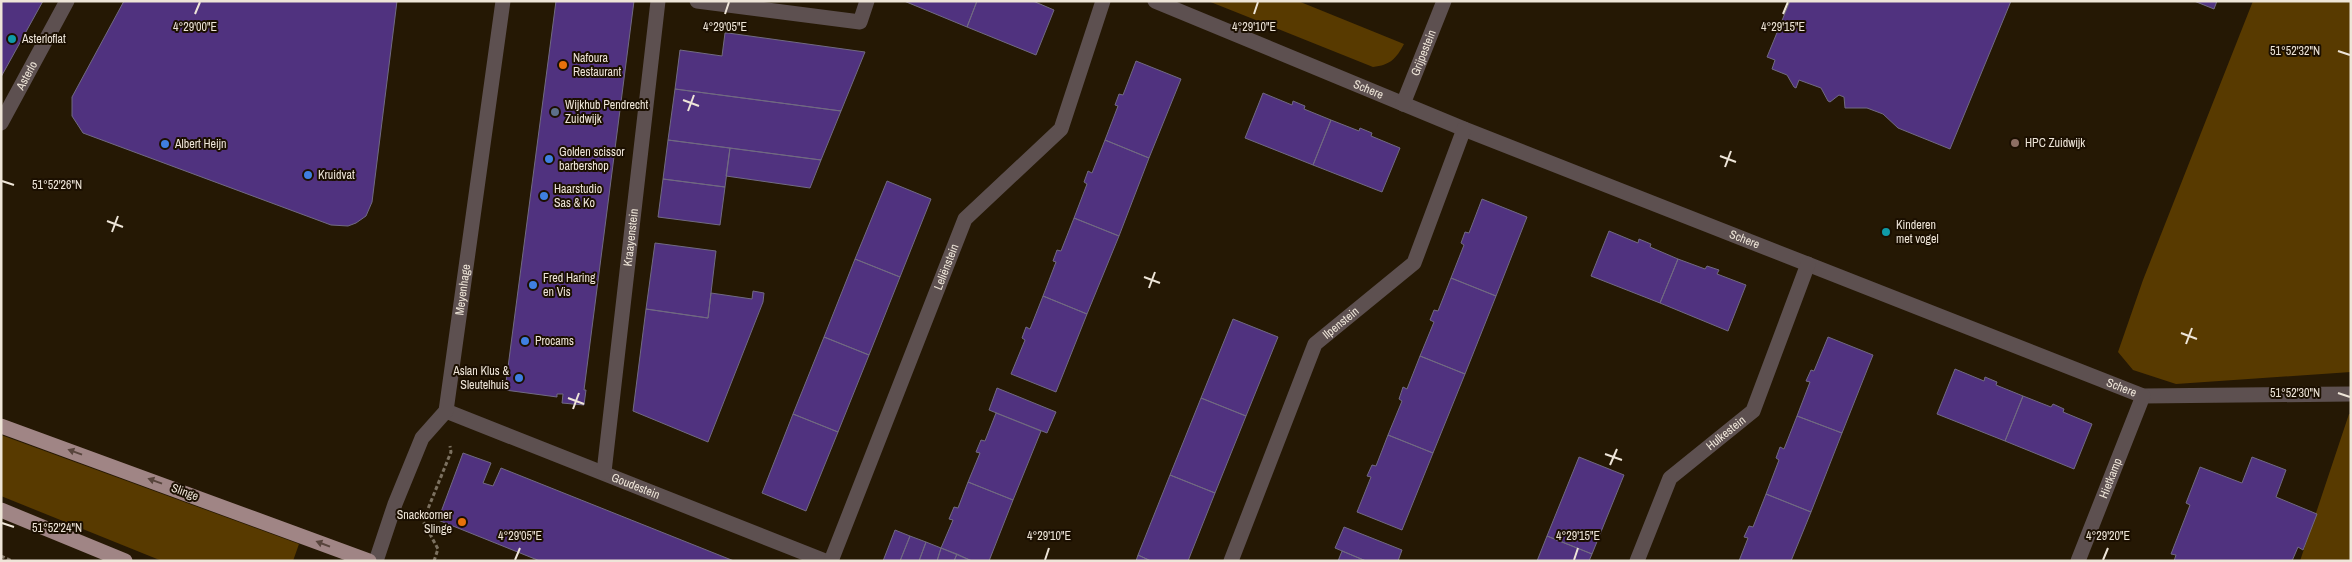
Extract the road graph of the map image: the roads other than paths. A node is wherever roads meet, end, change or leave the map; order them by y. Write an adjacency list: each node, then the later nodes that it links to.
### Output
1 (67, 1): 10 (street, Asterlo)
2 (503, 1): 15 (street, Meyenhage)
3 (658, 1): 17 (street, Kraayenstein)
4 (697, 1): 5 (street)
5 (867, 1)
6 (1103, 1): 23 (street, Leliënstein)
7 (1155, 1): 9 (street, Schere)
8 (1444, 1): 9 (street, Grijpestein)
9 (1403, 104): 11 (street, Schere)
10 (1, 123)
11 (1464, 129): 12 (street, Schere); 24 (street, Ilpenstein)
12 (1808, 264): 14 (street, Schere); 25 (street, Hulkestein)
13 (2351, 394): 14 (street, Schere)
14 (2143, 396): 26 (street, Hietkamp)
15 (446, 411): 17 (street, Goudestein); 21 (street)
16 (1, 426): 20 (main road, Slinge, one-way to 16)
17 (604, 472): 22 (street, Goudestein)
18 (1, 510): 19 (main road)
19 (125, 561)
20 (369, 561)
21 (376, 561)
22 (825, 561)
23 (831, 561)
24 (1231, 561)
25 (1637, 561)
26 (2078, 561)

